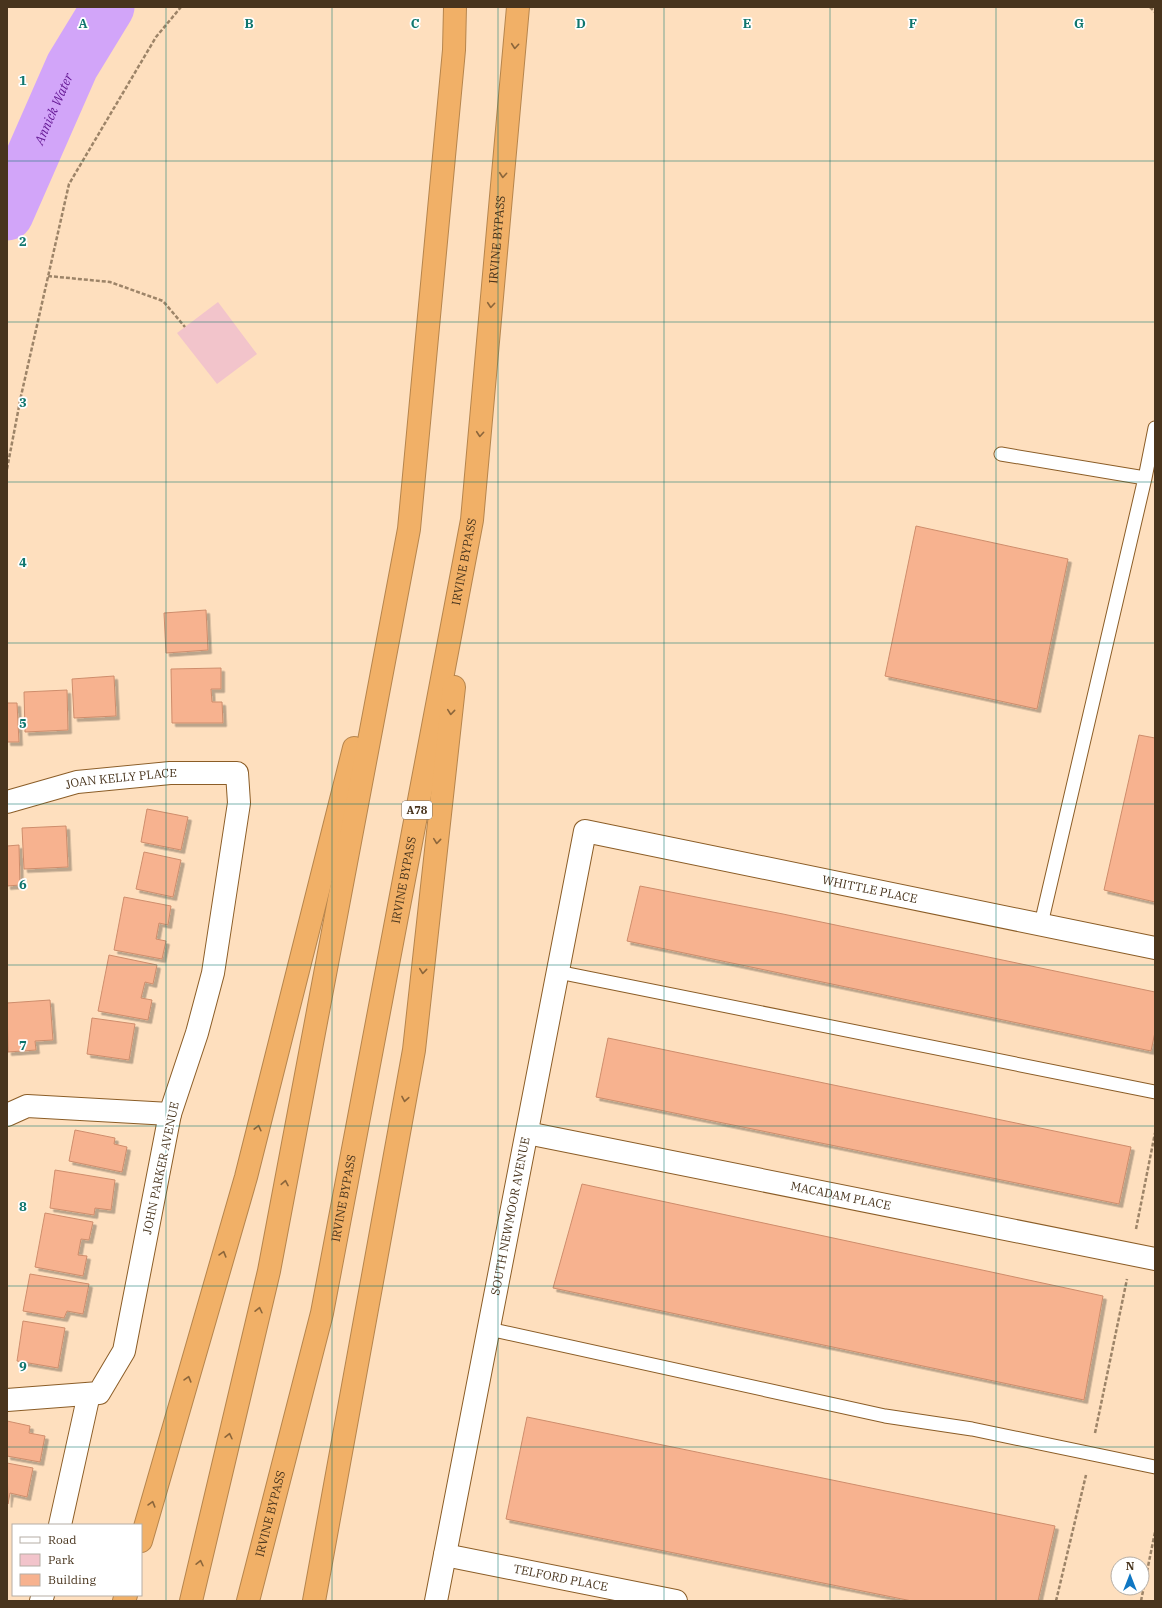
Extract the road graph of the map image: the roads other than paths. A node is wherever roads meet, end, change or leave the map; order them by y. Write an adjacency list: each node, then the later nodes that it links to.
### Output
1 (455, 7): 7 (highway)
2 (518, 7): 6 (highway, IRVINE BYPASS / A78, one-way to 6)
3 (1155, 428): 5 (lane)
4 (1001, 454): 5 (lane)
5 (1145, 478): 11 (lane)
6 (472, 520): 27 (highway, IRVINE BYPASS / A78); 28 (highway, A78, one-way to 28)
7 (409, 529): 24 (highway, one-way to 7); 26 (highway, one-way to 7)
8 (237, 773): 9 (street, JOAN KELLY PLACE); 15 (street, JOHN PARKER AVENUE)
9 (7, 802)
10 (585, 832): 11 (street, WHITTLE PLACE); 13 (street, SOUTH NEWMOOR AVENUE)
11 (1041, 924): 12 (street, WHITTLE PLACE)
12 (1155, 948)
13 (558, 972): 14 (lane); 17 (street, SOUTH NEWMOOR AVENUE)
14 (1155, 1092)
15 (170, 1114): 16 (street); 20 (street, JOHN PARKER AVENUE)
16 (7, 1115)
17 (527, 1133): 18 (street, MACADAM PLACE); 19 (street, SOUTH NEWMOOR AVENUE)
18 (1155, 1259)
19 (489, 1329): 22 (lane); 25 (street, SOUTH NEWMOOR AVENUE)
20 (89, 1394): 21 (street); 23 (street)
21 (7, 1400)
22 (1155, 1467)
23 (60, 1524)
24 (142, 1538)
25 (445, 1555): 29 (street, SOUTH NEWMOOR AVENUE); 30 (street, TELFORD PLACE)
26 (191, 1601)
27 (248, 1601)
28 (314, 1601)
29 (436, 1601)
30 (676, 1601)

